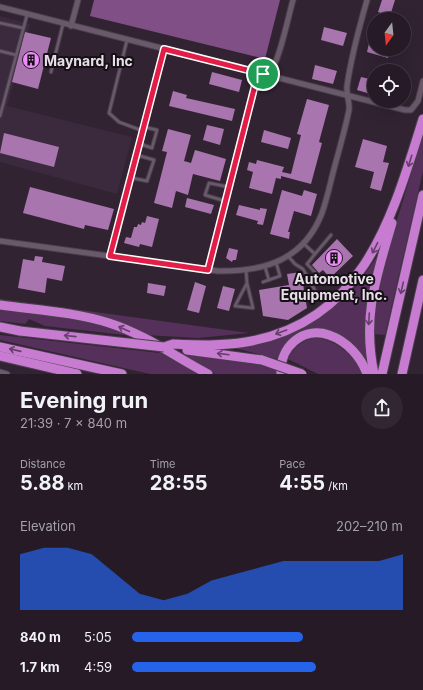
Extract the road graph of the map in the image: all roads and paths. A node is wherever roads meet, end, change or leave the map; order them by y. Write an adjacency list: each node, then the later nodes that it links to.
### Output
1 (78, 0): 8 (street)
2 (293, 0): 15 (street)
3 (366, 0): 17 (street)
4 (0, 7): 5 (street)
5 (27, 14): 7 (street); 9 (lane)
6 (0, 23): 9 (lane)
7 (64, 24): 8 (street); 14 (lane)
8 (71, 26): 10 (street)
9 (23, 28): 13 (lane)
10 (127, 40): 11 (street); 20 (lane)
11 (164, 49): 15 (street); 20 (street)
12 (0, 51): 13 (lane)
13 (16, 55): 18 (lane)
14 (51, 72)
15 (263, 74): 17 (street); 25 (street)
16 (423, 81): 17 (street)
17 (347, 95): 30 (street)
18 (0, 116)
19 (423, 119): 24 (highway, one-way to 24)
20 (143, 129): 21 (street); 21 (lane)
21 (139, 144): 22 (street)
22 (137, 155): 23 (street); 23 (lane)
23 (131, 178): 32 (street)
24 (402, 186): 46 (highway, one-way to 46); 58 (highway, one-way to 58)
25 (229, 187): 27 (street); 27 (lane)
26 (423, 195): 59 (highway, one-way to 59)
27 (225, 201): 36 (street)
28 (331, 235): 31 (lane)
29 (0, 241): 32 (street)
30 (304, 244): 31 (lane); 33 (street)
31 (315, 254): 41 (lane)
32 (110, 256): 36 (street)
33 (287, 256): 34 (street); 43 (lane)
34 (276, 262): 35 (street); 38 (lane)
35 (265, 266): 37 (street); 38 (lane)
36 (208, 270): 37 (street)
37 (246, 270): 42 (lane)
38 (269, 280): 40 (lane)
39 (423, 280): 49 (highway)
40 (263, 282)
41 (324, 282)
42 (247, 283): 42 (lane)
43 (318, 296)
44 (0, 305): 54 (highway, one-way to 44)
45 (3, 329): 46 (highway, one-way to 45, bridge)
46 (164, 346): 56 (highway, one-way to 46, bridge)
47 (0, 347): 53 (highway, one-way to 47)
48 (0, 356): 52 (highway)
49 (402, 372)
50 (1, 373): 51 (street)
51 (7, 374)
52 (77, 374)
53 (122, 374)
54 (208, 374)
55 (281, 374): 57 (highway)
56 (302, 374)
57 (367, 374)
58 (374, 374)
59 (382, 374)

